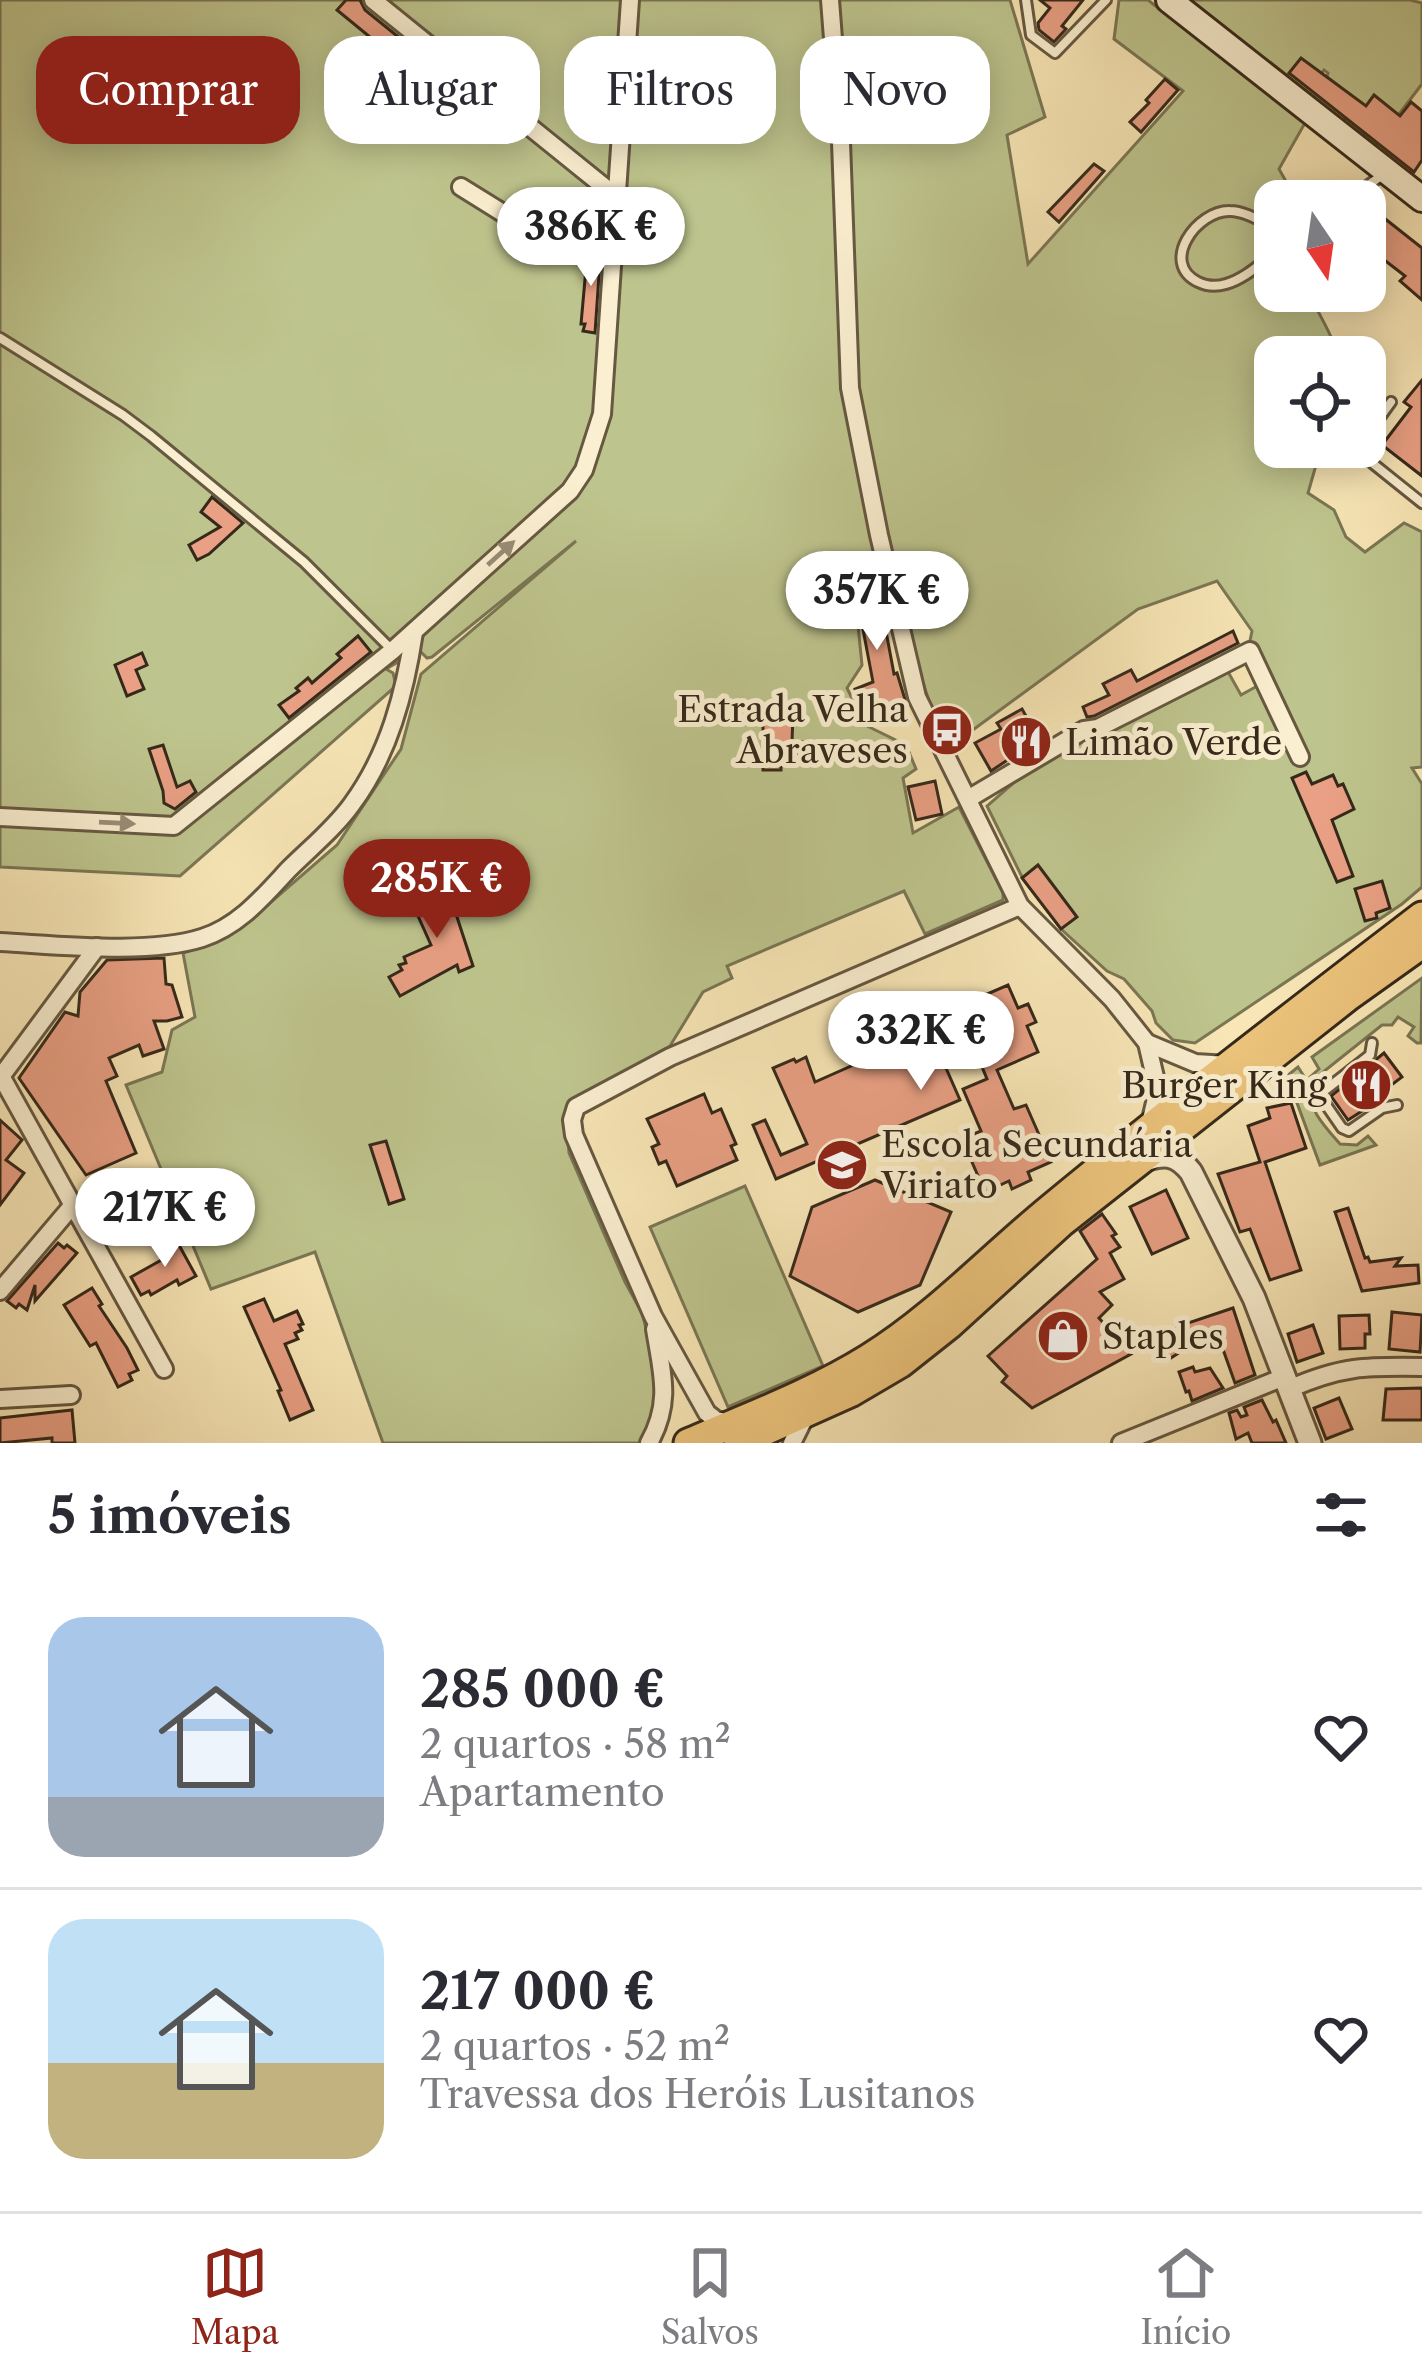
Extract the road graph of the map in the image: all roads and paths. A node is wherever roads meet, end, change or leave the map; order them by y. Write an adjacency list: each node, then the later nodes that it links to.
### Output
1 (373, 0): 10 (street)
2 (630, 0): 10 (street)
3 (830, 0): 23 (street)
4 (1026, 0): 5 (lane)
5 (1106, 0)
6 (1169, 0): 7 (main road)
7 (1387, 171): 8 (lane); 11 (main road)
8 (1375, 180)
9 (461, 187): 13 (street)
10 (618, 198): 13 (street)
11 (1422, 199)
12 (1254, 219): 14 (lane)
13 (616, 232): 20 (street, one-way to 13)
14 (1254, 268)
15 (0, 338): 21 (lane)
16 (1391, 402): 17 (lane)
17 (1386, 409)
18 (1379, 468): 19 (lane)
19 (1422, 503)
20 (414, 632): 21 (street); 29 (street)
21 (392, 651): 24 (street, one-way to 21)
22 (1300, 757): 23 (street)
23 (968, 799): 25 (street)
24 (0, 817)
25 (1020, 907): 30 (street); 41 (street)
26 (1422, 916): 32 (main road)
27 (0, 942): 29 (street)
28 (1422, 944): 35 (main road)
29 (97, 947): 33 (street)
30 (1147, 1043): 32 (street); 36 (street)
31 (1372, 1043): 34 (lane)
32 (1228, 1065): 36 (main road)
33 (1, 1077): 39 (street)
34 (1396, 1105)
35 (1197, 1117): 37 (main road); 38 (street)
36 (1148, 1129): 48 (main road)
37 (1141, 1161): 38 (street); 47 (main road)
38 (1191, 1172): 44 (street)
39 (72, 1206): 40 (street); 43 (street)
40 (0, 1291)
41 (653, 1316): 48 (street); 49 (street)
42 (1422, 1367): 44 (street)
43 (164, 1369)
44 (1286, 1383): 52 (street); 53 (street)
45 (71, 1395): 46 (street)
46 (0, 1399)
47 (807, 1413): 48 (main road); 51 (street)
48 (735, 1433): 50 (main road)
49 (649, 1443)
50 (688, 1443)
51 (792, 1443)
52 (1121, 1443)
53 (1310, 1443)

